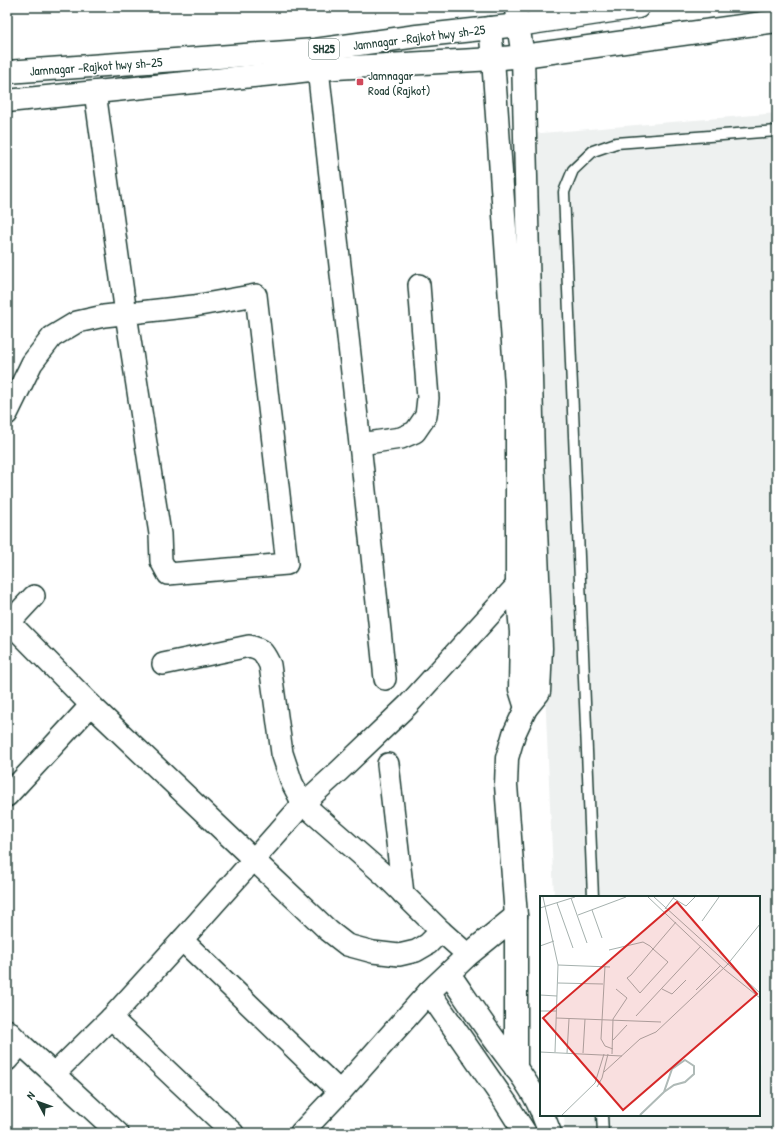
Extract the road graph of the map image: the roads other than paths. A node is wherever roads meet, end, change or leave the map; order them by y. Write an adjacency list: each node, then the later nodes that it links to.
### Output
1 (638, 7): 2 (main road, Jamnagar -Rajkot hwy sh-25 / SH25)
2 (516, 16): 4 (main road, Jamnagar -Rajkot hwy sh-25 / SH25); 5 (main road)
3 (777, 21): 5 (main road, SH25)
4 (490, 28): 6 (main road); 8 (main road, Jamnagar -Rajkot hwy sh-25 / SH25)
5 (522, 56): 6 (main road, SH25); 22 (main road)
6 (493, 59): 7 (main road, SH25); 16 (main road)
7 (318, 69): 9 (main road, SH25); 15 (street)
8 (7, 72)
9 (95, 92): 10 (main road, SH25); 13 (street)
10 (7, 101)
11 (777, 132): 28 (lane)
12 (419, 285): 15 (street)
13 (126, 314): 13 (street); 14 (street)
14 (7, 414)
15 (360, 444): 20 (street)
16 (518, 585): 22 (main road); 25 (street)
17 (34, 596): 18 (street)
18 (8, 624): 21 (street)
19 (162, 664): 25 (street)
20 (385, 679)
21 (91, 704): 24 (street); 26 (street)
22 (526, 708): 29 (main road)
23 (388, 764): 27 (street)
24 (7, 796)
25 (303, 804): 26 (street); 27 (street)
26 (254, 860): 30 (street); 31 (street)
27 (403, 894): 30 (street)
28 (593, 896)
29 (516, 916): 32 (main road); 38 (main road)
30 (441, 931): 32 (street)
31 (182, 940): 35 (street); 40 (street)
32 (468, 955): 33 (main road)
33 (449, 974): 34 (main road); 38 (main road)
34 (429, 992): 40 (main road); 47 (main road)
35 (111, 1018): 39 (street); 45 (street)
36 (14, 1037): 37 (street); 39 (street)
37 (7, 1060)
38 (516, 1069): 41 (main road)
39 (54, 1074): 44 (street)
40 (340, 1092): 46 (main road)
41 (540, 1108)
42 (543, 1116): 48 (main road)
43 (602, 1116): 49 (lane)
44 (118, 1133)
45 (233, 1133)
46 (301, 1133)
47 (525, 1133)
48 (550, 1133)
49 (603, 1133)

